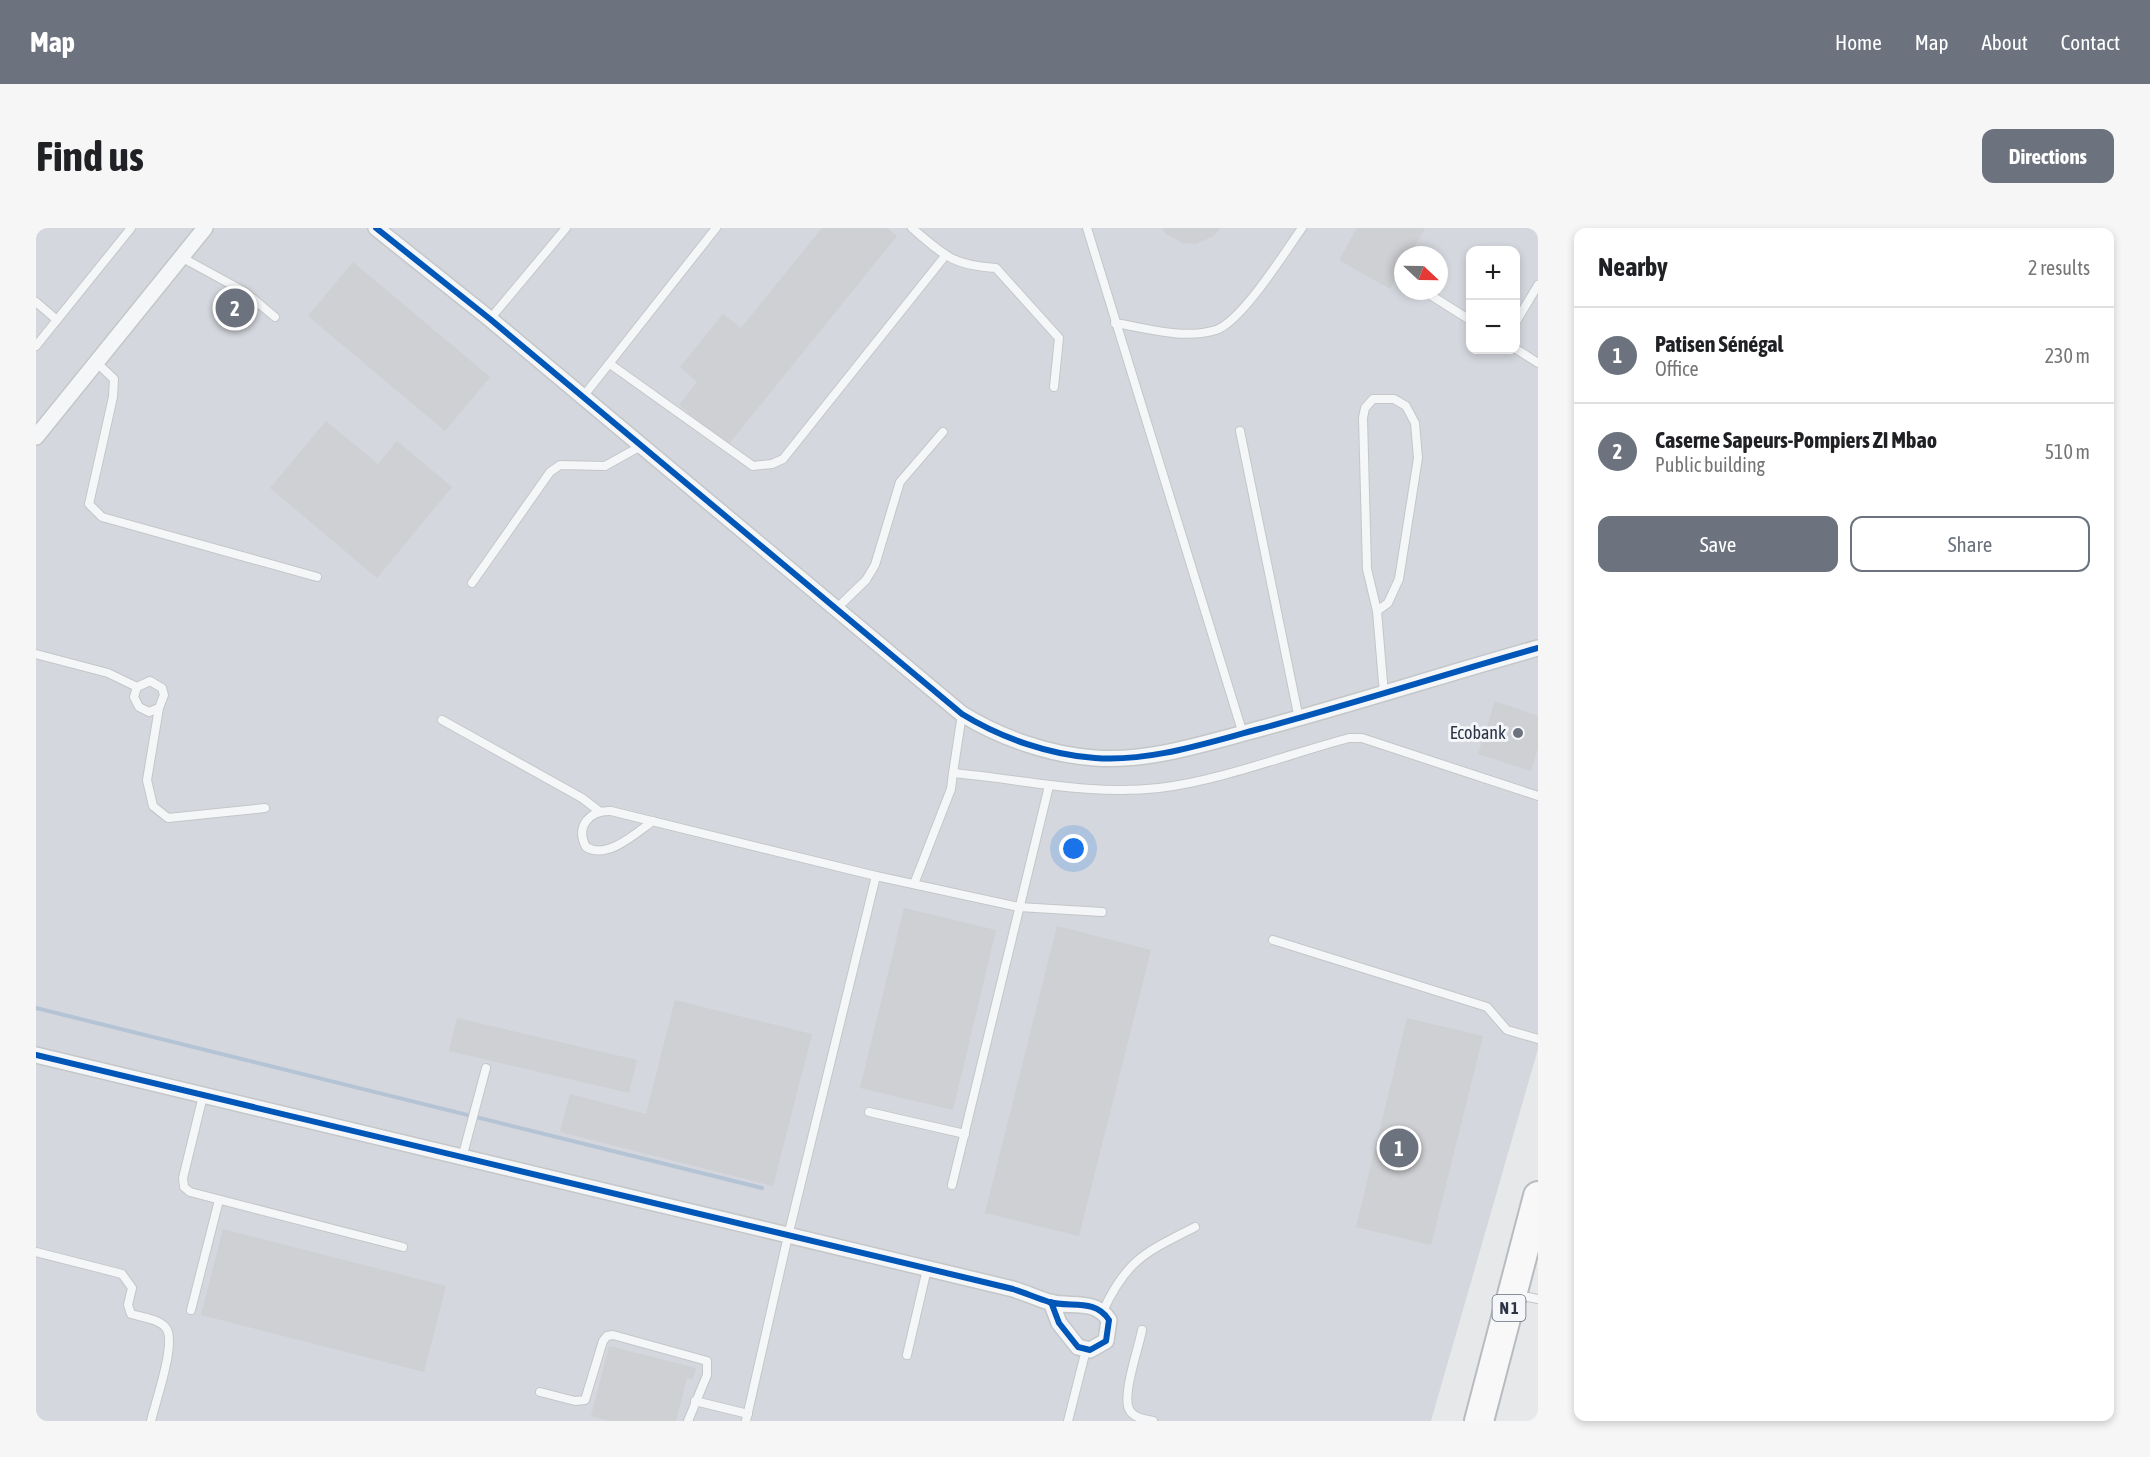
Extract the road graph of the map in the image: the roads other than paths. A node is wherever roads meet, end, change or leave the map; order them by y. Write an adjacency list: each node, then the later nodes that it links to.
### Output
1 (131, 228): 18 (lane)
2 (206, 228): 10 (street)
3 (376, 228): 17 (street)
4 (566, 228): 17 (lane)
5 (716, 228): 24 (lane)
6 (912, 228): 9 (lane)
7 (1087, 228): 19 (lane)
8 (1302, 228): 19 (lane)
9 (945, 256): 24 (lane); 25 (lane)
10 (181, 257): 15 (lane); 22 (street)
11 (1538, 285): 14 (lane)
12 (1438, 300): 16 (lane)
13 (36, 302): 18 (lane)
14 (1520, 314)
15 (275, 317)
16 (1466, 317)
17 (490, 319): 26 (street)
18 (57, 320): 20 (lane)
19 (1115, 323): 43 (lane)
20 (36, 346)
21 (1520, 352): 23 (lane)
22 (97, 363): 29 (street); 31 (lane)
23 (1538, 363)
24 (610, 364): 26 (lane)
25 (1054, 387)
26 (582, 398): 30 (street)
27 (1240, 431): 41 (lane)
28 (943, 432): 33 (lane)
29 (36, 436)
30 (641, 446): 32 (lane); 33 (street)
31 (317, 577)
32 (472, 583)
33 (836, 609): 40 (street)
34 (1377, 610): 34 (lane); 38 (lane)
35 (1538, 648): 38 (street)
36 (36, 654): 37 (lane)
37 (137, 687): 39 (lane); 39 (lane)
38 (1384, 694): 41 (street)
39 (159, 708): 47 (lane)
40 (962, 714): 43 (street); 44 (lane)
41 (1299, 719): 43 (street)
42 (442, 720): 48 (lane)
43 (1242, 734)
44 (953, 773): 45 (lane); 51 (lane)
45 (1049, 786): 46 (lane); 52 (lane)
46 (1538, 796)
47 (265, 808)
48 (599, 811): 49 (lane); 49 (lane)
49 (653, 821): 50 (lane)
50 (876, 876): 51 (lane); 66 (lane)
51 (914, 884): 52 (lane)
52 (1019, 907): 53 (lane); 60 (lane)
53 (1102, 912)
54 (1273, 940): 55 (lane)
55 (1538, 1039)
56 (36, 1055): 58 (street)
57 (486, 1068): 61 (lane)
58 (203, 1096): 61 (street); 64 (lane)
59 (868, 1112): 60 (lane)
60 (965, 1134): 62 (lane)
61 (462, 1158): 66 (street)
62 (952, 1185)
63 (1538, 1196): 85 (highway, N 1)
64 (219, 1200): 67 (lane); 73 (lane)
65 (1195, 1227): 74 (lane)
66 (788, 1236): 70 (street); 80 (lane)
67 (403, 1247)
68 (36, 1252): 81 (lane)
69 (1538, 1257): 71 (highway, N 1)
70 (927, 1269): 72 (street); 77 (lane)
71 (1533, 1298): 86 (highway, N 1)
72 (1051, 1302): 74 (street); 76 (street)
73 (191, 1310)
74 (1103, 1311): 76 (street)
75 (1143, 1330): 84 (lane)
76 (1086, 1350): 83 (lane)
77 (907, 1355)
78 (540, 1392): 79 (lane)
79 (696, 1401): 80 (lane); 82 (lane)
80 (747, 1418)
81 (151, 1421)
82 (688, 1421)
83 (1068, 1421)
84 (1153, 1421)
85 (1479, 1421)
86 (1496, 1421)

